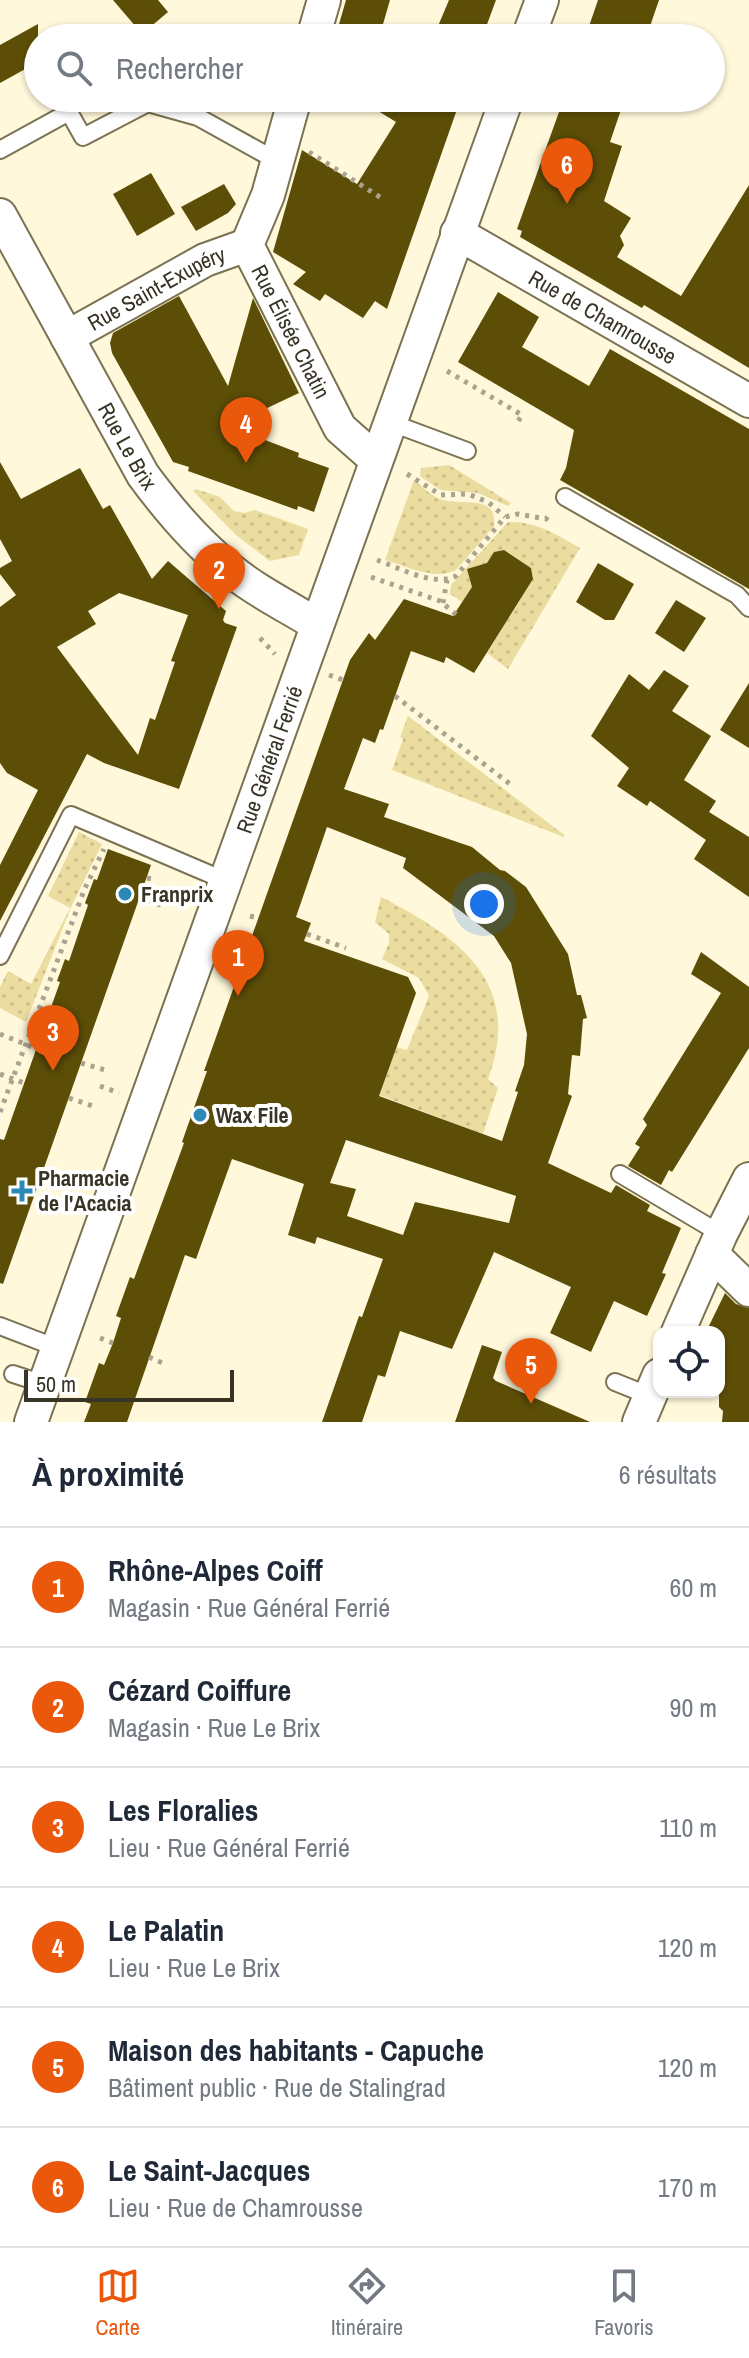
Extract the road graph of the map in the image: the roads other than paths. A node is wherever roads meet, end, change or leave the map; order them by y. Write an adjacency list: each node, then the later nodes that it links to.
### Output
1 (324, 0): 3 (street)
2 (542, 0): 4 (street)
3 (317, 24)
4 (533, 24)
5 (69, 112): 7 (lane)
6 (69, 112): 12 (lane)
7 (131, 112)
8 (180, 112): 11 (lane)
9 (291, 112): 11 (street, Rue Élisée Chatin)
10 (502, 112): 14 (street, Rue Général Ferrié)
11 (281, 149): 15 (street, Rue Élisée Chatin)
12 (0, 150)
13 (0, 215): 16 (street, Rue Le Brix)
14 (457, 233): 17 (street, Rue de Chamrousse); 18 (street, Rue Général Ferrié)
15 (247, 245): 16 (street, Rue Saint-Exupéry); 20 (street, Rue Élisée Chatin)
16 (67, 337): 23 (street, Rue Le Brix)
17 (749, 401)
18 (389, 422): 19 (lane); 20 (street, Rue Général Ferrié)
19 (467, 451)
20 (375, 459): 23 (street, Rue Général Ferrié)
21 (565, 497): 22 (lane)
22 (749, 608)
23 (316, 624): 24 (street, Rue Général Ferrié)
24 (226, 881): 25 (lane); 32 (street, Rue Général Ferrié)
25 (0, 956)
26 (620, 1174): 28 (lane)
27 (749, 1179): 28 (street)
28 (716, 1244): 29 (street); 31 (street)
29 (749, 1290)
30 (0, 1326): 32 (lane)
31 (681, 1326)
32 (57, 1348): 35 (street, Rue Général Ferrié)
33 (13, 1374): 35 (lane)
34 (615, 1382): 36 (lane)
35 (44, 1384): 37 (street, Rue Général Ferrié)
36 (649, 1398)
37 (31, 1422)

